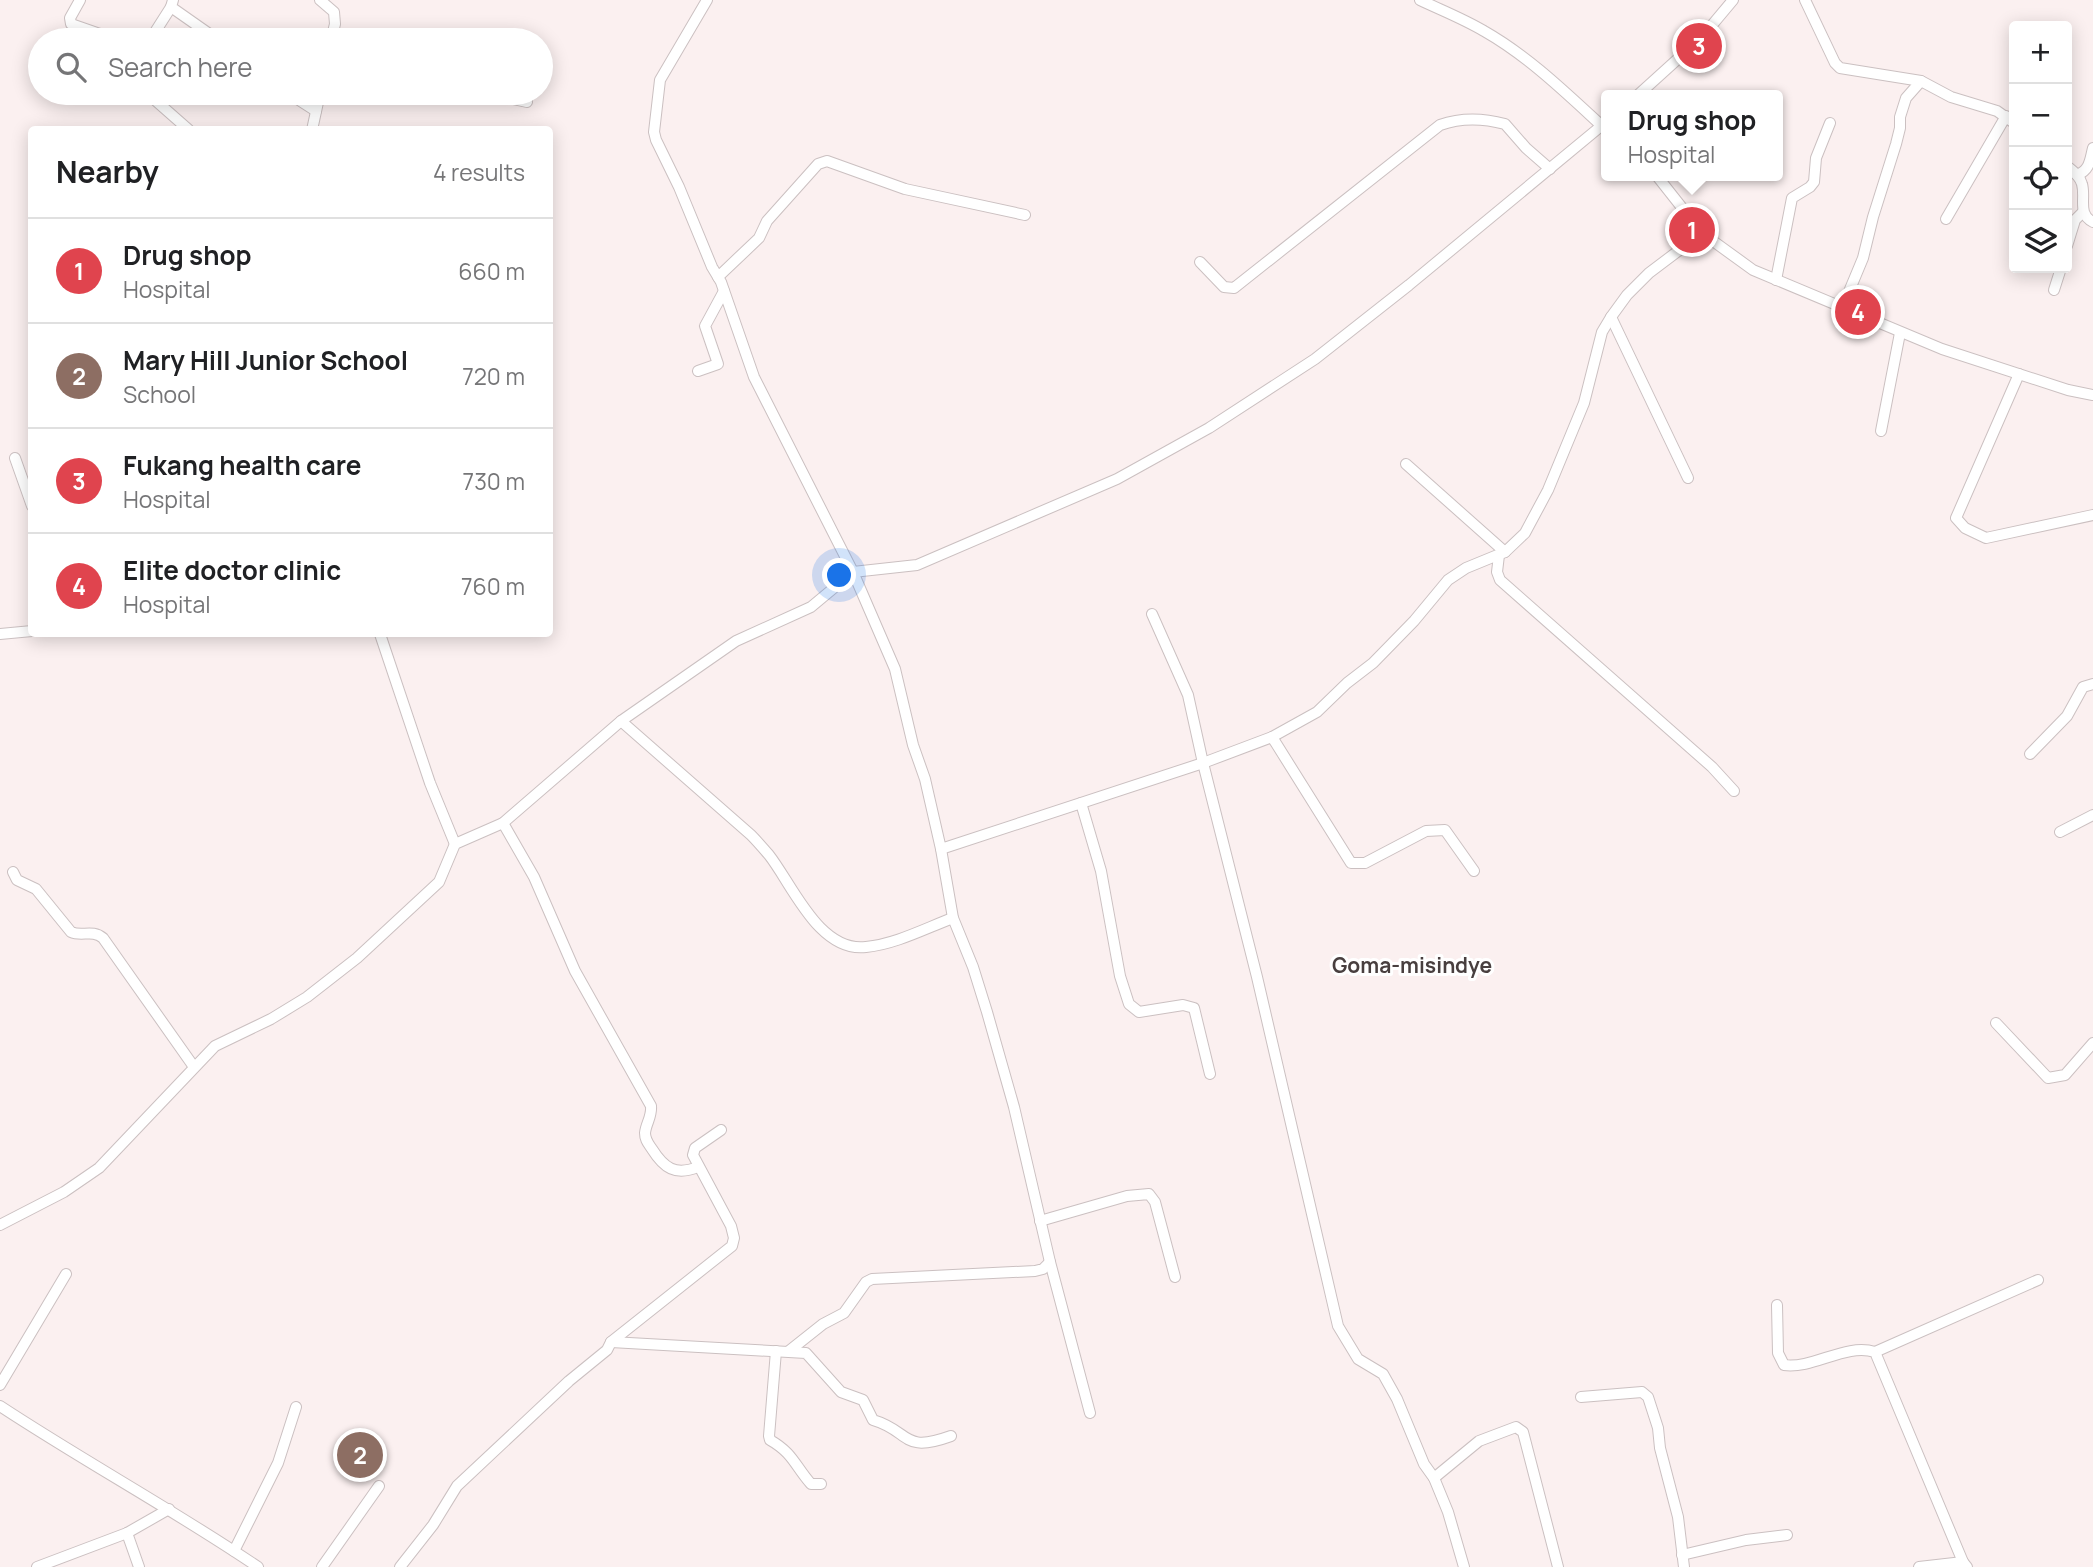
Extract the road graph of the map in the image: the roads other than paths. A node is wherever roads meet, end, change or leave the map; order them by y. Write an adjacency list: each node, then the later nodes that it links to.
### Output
1 (80, 0): 9 (street)
2 (320, 0): 8 (street)
3 (707, 0): 39 (street)
4 (1420, 0): 20 (street)
5 (1733, 0): 14 (street)
6 (1805, 0): 13 (street)
7 (172, 4): 10 (street); 11 (street)
8 (333, 4): 12 (street)
9 (82, 28)
10 (157, 28)
11 (203, 28)
12 (333, 28)
13 (1921, 81): 19 (street); 43 (street)
14 (1644, 90)
15 (161, 105): 23 (street)
16 (307, 105): 18 (street)
17 (317, 105): 18 (street)
18 (316, 111): 24 (street)
19 (2009, 119)
20 (1601, 121)
21 (2009, 122): 33 (street)
22 (1829, 123): 40 (street)
23 (184, 126)
24 (313, 126)
25 (1601, 126): 27 (street)
26 (2093, 148): 29 (street)
27 (1550, 169): 37 (street); 56 (street)
28 (2072, 170): 29 (street)
29 (2077, 175): 31 (street)
30 (1661, 181): 36 (street)
31 (2083, 212): 34 (street); 35 (street)
32 (1025, 215): 39 (street)
33 (1946, 219)
34 (2093, 222)
35 (2072, 230)
36 (1702, 233): 40 (street); 44 (street)
37 (1200, 261)
38 (2059, 273): 41 (street)
39 (718, 277): 42 (street)
40 (1776, 281): 43 (street)
41 (2054, 290)
42 (724, 291): 46 (street); 56 (street)
43 (1843, 306): 45 (street)
44 (1611, 317): 52 (street); 55 (street)
45 (1900, 333): 47 (street); 49 (street)
46 (698, 371)
47 (2019, 374): 48 (street); 54 (street)
48 (2093, 395)
49 (1881, 431)
50 (15, 458): 53 (street)
51 (1406, 464): 55 (street)
52 (1688, 478)
53 (28, 495)
54 (2093, 515)
55 (1502, 554): 63 (street); 66 (street)
56 (853, 572): 62 (street); 72 (street)
57 (1152, 614): 65 (street)
58 (28, 631): 59 (street)
59 (0, 634)
60 (381, 637): 71 (street)
61 (2093, 684): 64 (street)
62 (621, 721): 69 (street); 75 (street)
63 (1272, 737): 65 (street); 73 (street)
64 (2030, 754)
65 (1203, 763): 67 (street); 99 (street)
66 (1734, 791)
67 (1082, 803): 72 (street); 79 (street)
68 (2093, 816): 70 (street)
69 (503, 823): 71 (street); 81 (street)
70 (2060, 832)
71 (455, 844): 78 (street)
72 (941, 849): 75 (street)
73 (1475, 870)
74 (13, 872): 78 (street)
75 (953, 918): 82 (street)
76 (1996, 1023): 77 (street)
77 (2093, 1043)
78 (194, 1067): 83 (street)
79 (1210, 1074)
80 (721, 1130): 81 (street)
81 (698, 1167): 89 (street)
82 (1040, 1221): 84 (street); 86 (street)
83 (0, 1225)
84 (1050, 1262): 91 (street); 97 (street)
85 (66, 1274): 93 (street)
86 (1175, 1277)
87 (2038, 1280): 92 (street)
88 (1777, 1305): 92 (street)
89 (611, 1342): 90 (street); 112 (street)
90 (775, 1351): 91 (street); 100 (street)
91 (789, 1351): 98 (street)
92 (1875, 1352): 107 (street)
93 (0, 1385)
94 (1581, 1397): 106 (street)
95 (0, 1406): 102 (street)
96 (296, 1408): 105 (street)
97 (1090, 1413)
98 (951, 1436)
99 (1434, 1478): 113 (street); 114 (street)
100 (821, 1484)
101 (379, 1486): 111 (street)
102 (169, 1509): 103 (street); 105 (street)
103 (127, 1534): 108 (street); 109 (street)
104 (1787, 1535): 106 (street)
105 (234, 1551): 110 (street)
106 (1682, 1555): 115 (street)
107 (1965, 1564): 116 (street)
108 (37, 1567)
109 (139, 1567)
110 (258, 1567)
111 (322, 1567)
112 (400, 1567)
113 (1464, 1567)
114 (1558, 1567)
115 (1684, 1567)
116 (1919, 1567)

